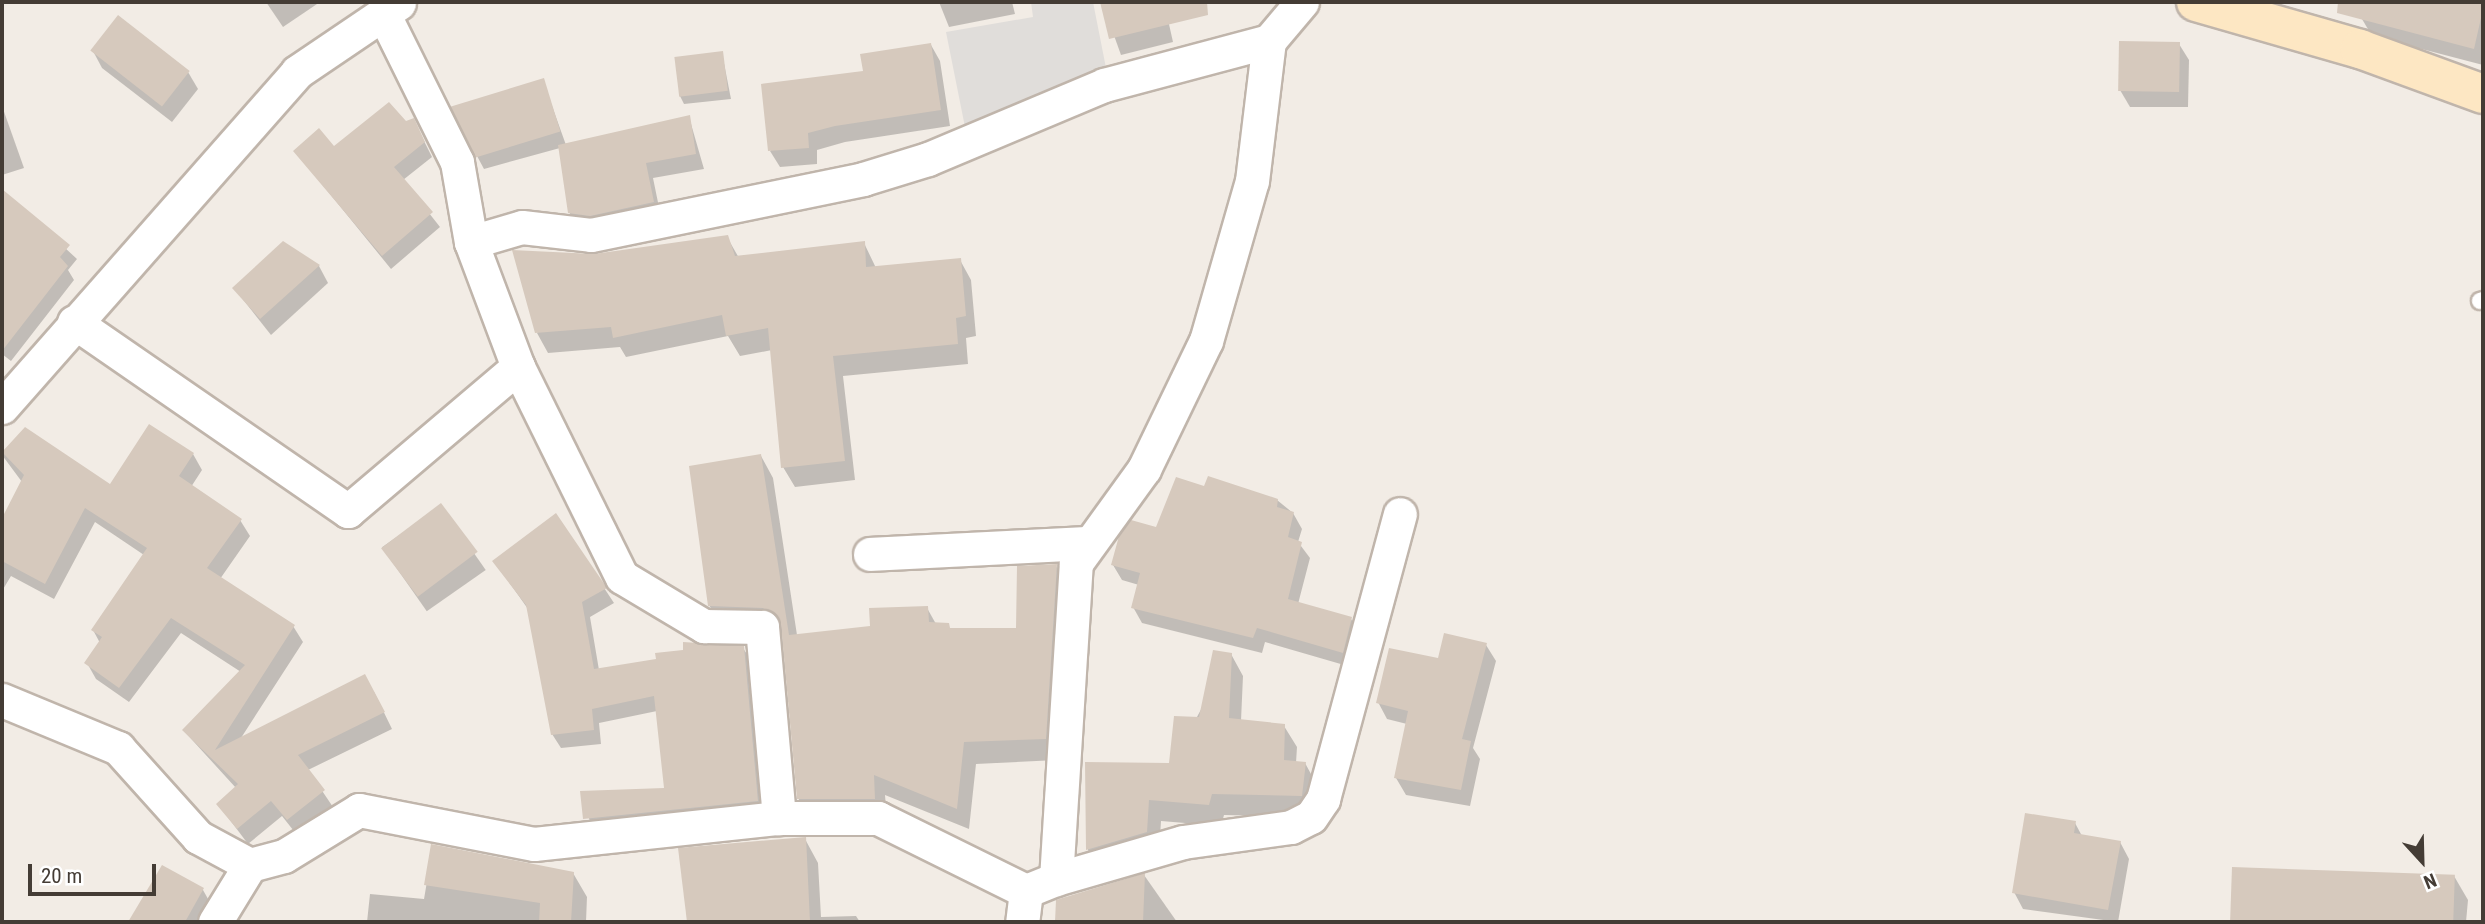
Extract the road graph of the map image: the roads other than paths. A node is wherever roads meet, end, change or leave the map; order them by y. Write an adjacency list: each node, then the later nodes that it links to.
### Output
1 (1302, 2): 4 (street)
2 (2196, 2): 5 (street)
3 (393, 7): 6 (street); 7 (street)
4 (1269, 41): 6 (street); 11 (street)
5 (2483, 94)
6 (471, 242): 8 (street)
7 (74, 322): 8 (street); 9 (street)
8 (518, 367): 14 (street)
9 (2, 407)
10 (1400, 514): 16 (street)
11 (1085, 543): 12 (street); 16 (street)
12 (870, 554)
13 (2, 700): 15 (street)
14 (779, 818): 15 (street); 16 (street)
15 (250, 865): 17 (street)
16 (1035, 897)
17 (215, 922)

